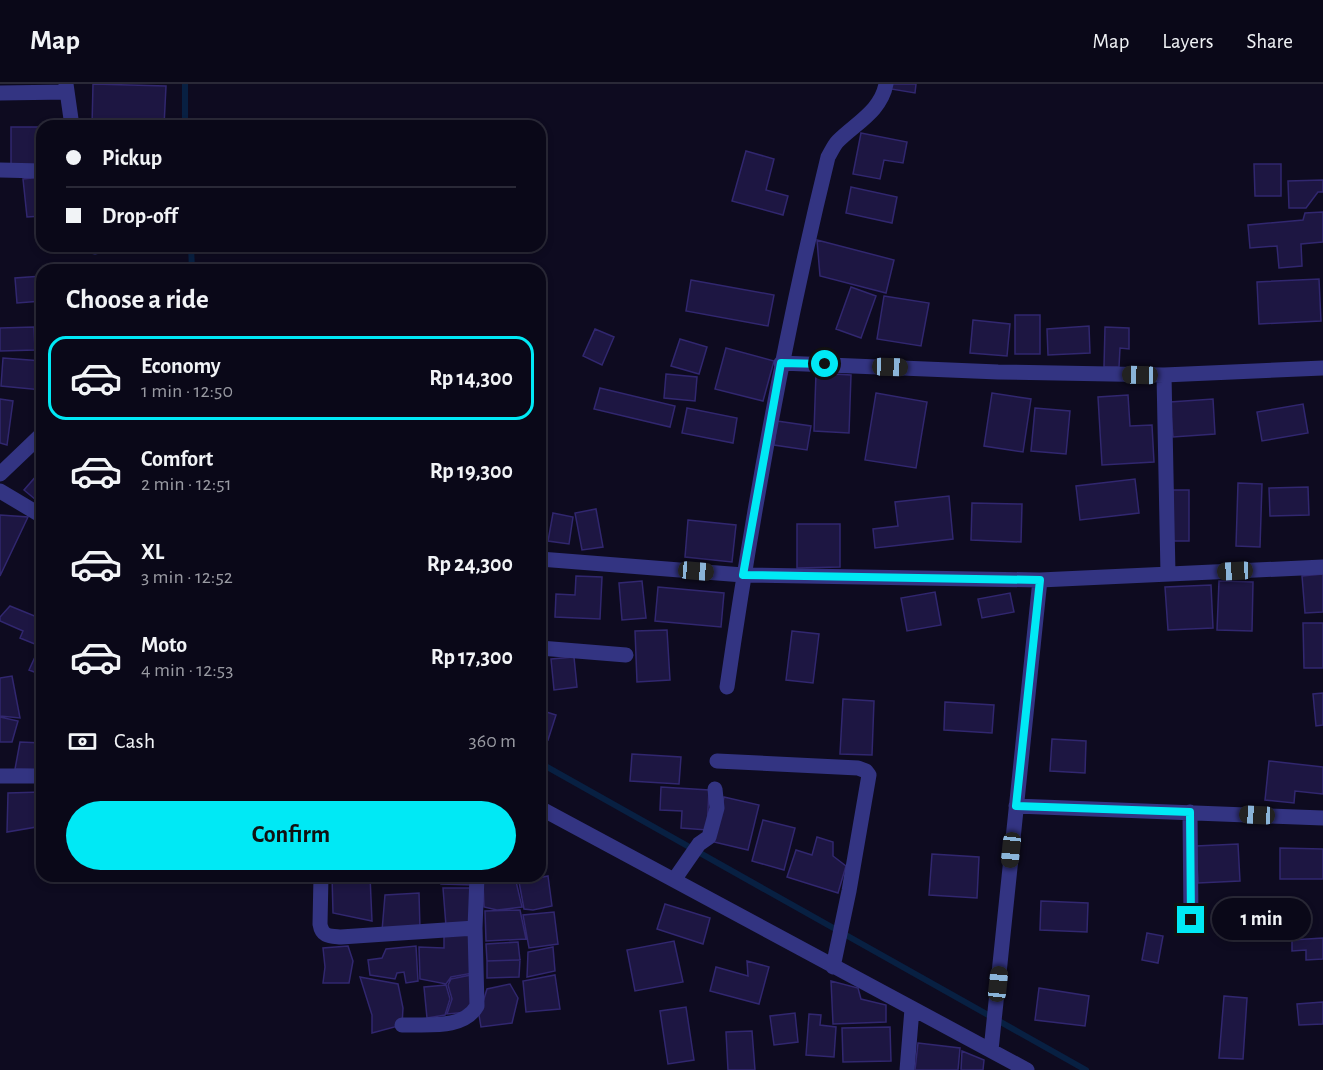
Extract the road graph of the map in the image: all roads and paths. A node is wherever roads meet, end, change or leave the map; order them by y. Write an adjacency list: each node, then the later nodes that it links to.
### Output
1 (886, 84): 7 (street)
2 (66, 88): 3 (street); 4 (street)
3 (0, 93)
4 (71, 120)
5 (0, 170): 6 (street)
6 (36, 171)
7 (781, 363): 9 (street); 17 (street)
8 (1323, 368): 9 (street)
9 (1164, 375): 16 (street)
10 (36, 440): 11 (street)
11 (0, 474)
12 (0, 491): 13 (street)
13 (36, 512)
14 (546, 559): 17 (street)
15 (1323, 567): 16 (street)
16 (1168, 574): 18 (street)
17 (743, 575): 18 (street); 21 (street)
18 (1040, 580): 26 (street)
19 (546, 649): 20 (street)
20 (626, 656)
21 (727, 687)
22 (717, 761): 35 (street)
23 (0, 776): 24 (street)
24 (36, 776)
25 (715, 789): 30 (street)
26 (1016, 806): 28 (street); 38 (street)
27 (546, 811): 30 (street)
28 (1190, 812): 29 (street); 33 (street)
29 (1323, 818)
30 (674, 880): 35 (street)
31 (321, 882): 34 (street)
32 (477, 882): 34 (street)
33 (1191, 920)
34 (475, 928): 37 (street)
35 (833, 967): 36 (street)
36 (912, 1009): 38 (street); 39 (street)
37 (402, 1025)
38 (991, 1050): 40 (street)
39 (907, 1070)
40 (1026, 1070)

